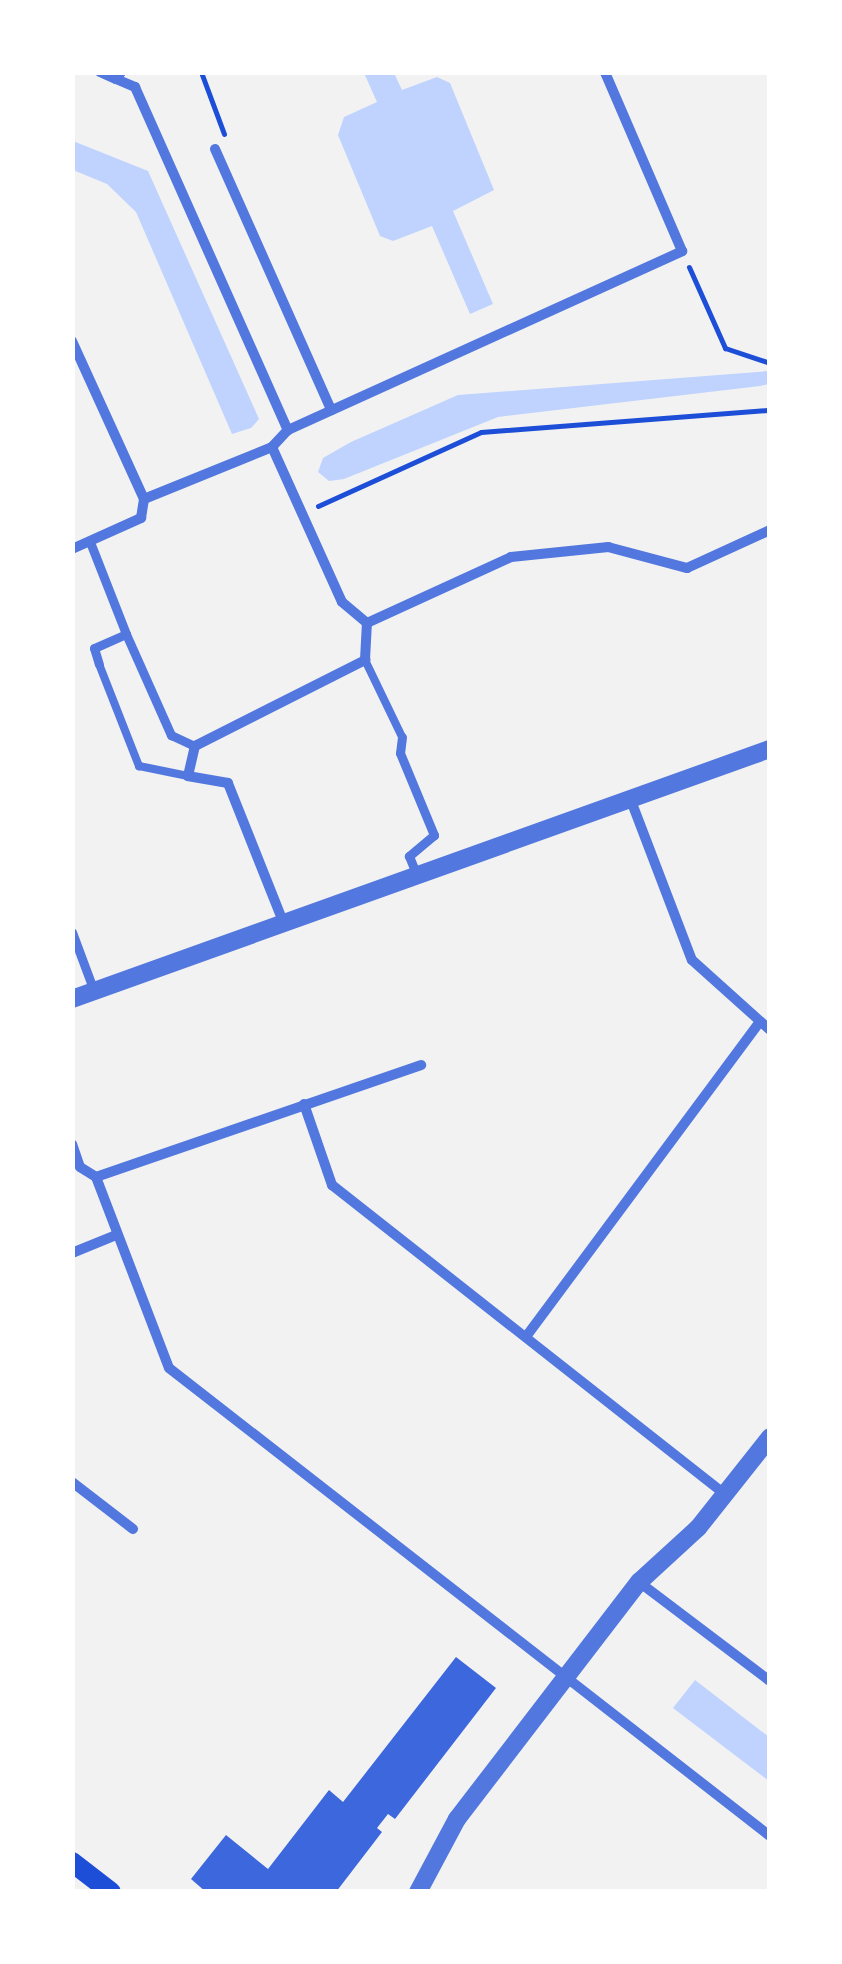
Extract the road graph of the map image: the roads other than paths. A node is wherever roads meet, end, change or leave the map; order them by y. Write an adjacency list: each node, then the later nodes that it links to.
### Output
1 (100, 72): 3 (street)
2 (607, 73): 6 (street)
3 (119, 76): 7 (street)
4 (215, 149): 6 (street)
5 (72, 341): 9 (street)
6 (331, 410): 7 (street)
7 (288, 430): 8 (street)
8 (272, 446): 9 (street); 13 (street)
9 (144, 499): 11 (street)
10 (770, 530): 13 (street)
11 (90, 542): 12 (street); 14 (street)
12 (72, 549)
13 (366, 623): 15 (street)
14 (126, 634): 16 (street); 18 (street)
15 (365, 660): 17 (lane); 18 (street)
16 (100, 664): 20 (lane)
17 (402, 738): 22 (street)
18 (195, 746): 20 (street)
19 (770, 749): 21 (street)
20 (188, 776): 23 (street)
21 (630, 798): 22 (street); 27 (street)
22 (418, 878): 23 (street)
23 (284, 924): 25 (street)
24 (72, 932): 25 (street)
25 (94, 991): 26 (street)
26 (72, 998)
27 (759, 1023): 28 (street); 35 (street)
28 (770, 1030)
29 (422, 1065): 30 (street)
30 (304, 1104): 32 (street); 35 (street)
31 (72, 1144): 32 (street)
32 (96, 1177): 33 (street)
33 (116, 1235): 34 (street); 41 (street)
34 (72, 1252)
35 (528, 1334): 38 (street)
36 (770, 1437): 38 (street)
37 (72, 1482): 39 (street)
38 (724, 1494): 40 (street)
39 (133, 1529)
40 (639, 1582): 41 (street); 42 (street)
41 (565, 1679): 43 (street); 46 (street)
42 (770, 1681)
43 (770, 1836)
44 (72, 1862): 45 (main road)
45 (111, 1892)
46 (418, 1892)

